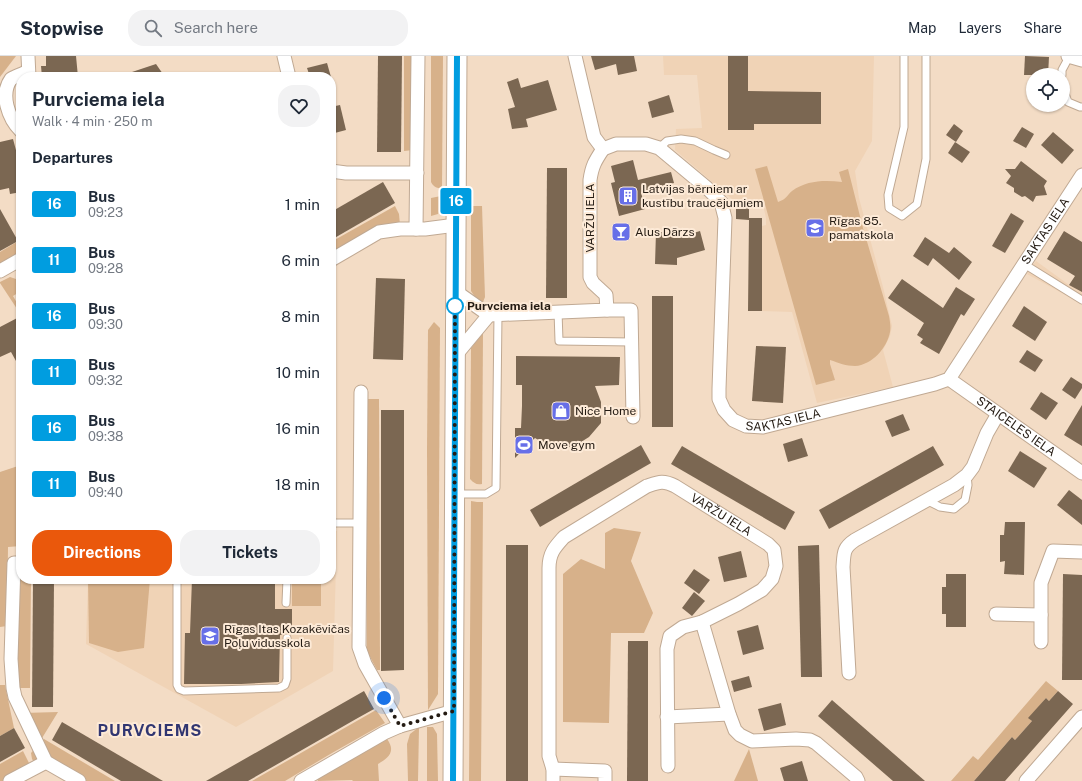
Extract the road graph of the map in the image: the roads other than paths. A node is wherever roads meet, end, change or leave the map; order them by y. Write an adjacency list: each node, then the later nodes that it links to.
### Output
1 (28, 56): 11 (street)
2 (284, 56): 12 (street)
3 (418, 56): 21 (street)
4 (457, 56): 23 (street)
5 (575, 56): 18 (street)
6 (904, 56): 7 (lane)
7 (926, 56)
8 (1068, 56): 9 (street); 10 (lane)
9 (1082, 60)
10 (1063, 68)
11 (29, 72)
12 (288, 72)
13 (16, 78): 16 (street)
14 (1070, 103): 15 (lane)
15 (1082, 107)
16 (16, 126)
17 (659, 148): 18 (street, SAKTAS IELA); 19 (lane); 36 (street, SAKTAS IELA)
18 (602, 149): 31 (street, VARŽU IELA)
19 (726, 154)
20 (336, 172): 21 (street)
21 (417, 173): 24 (street)
22 (1082, 175): 27 (street, SAKTAS IELA)
23 (456, 225): 24 (street); 29 (street)
24 (416, 229): 25 (street)
25 (336, 257)
26 (16, 262): 28 (street)
27 (1024, 264): 30 (lane); 36 (street, SAKTAS IELA)
28 (0, 271)
29 (455, 291): 33 (street); 35 (street)
30 (1082, 300)
31 (607, 310): 32 (street); 34 (street)
32 (558, 311): 33 (street); 34 (lane)
33 (493, 314): 35 (street); 42 (lane)
34 (632, 342): 39 (street)
35 (455, 356): 42 (street)
36 (949, 379): 38 (street, STAICELES IELA)
37 (361, 392): 45 (street)
38 (998, 414): 40 (street, STAICELES IELA); 41 (street)
39 (633, 417)
40 (1082, 473)
41 (967, 474): 43 (street); 43 (lane)
42 (455, 494): 57 (street)
43 (926, 500): 56 (street)
44 (336, 523): 45 (lane)
45 (360, 523): 61 (street)
46 (1082, 552): 52 (street)
47 (16, 563): 62 (street)
48 (177, 584): 54 (lane)
49 (286, 584): 50 (lane)
50 (286, 604)
51 (996, 614): 52 (street)
52 (1041, 615): 55 (street)
53 (702, 622): 58 (street); 59 (street, VARŽU IELA); 64 (street, VARŽU IELA)
54 (286, 638)
55 (1041, 642)
56 (849, 673)
57 (454, 711): 61 (street); 68 (street)
58 (729, 714): 59 (street); 70 (street)
59 (668, 717): 63 (street)
60 (1082, 717): 71 (street)
61 (400, 726): 67 (street)
62 (46, 762): 65 (street); 66 (street)
63 (668, 766)
64 (553, 775): 69 (street)
65 (10, 781)
66 (80, 781)
67 (301, 781)
68 (453, 781)
69 (605, 781)
70 (858, 781)
71 (1026, 781)

